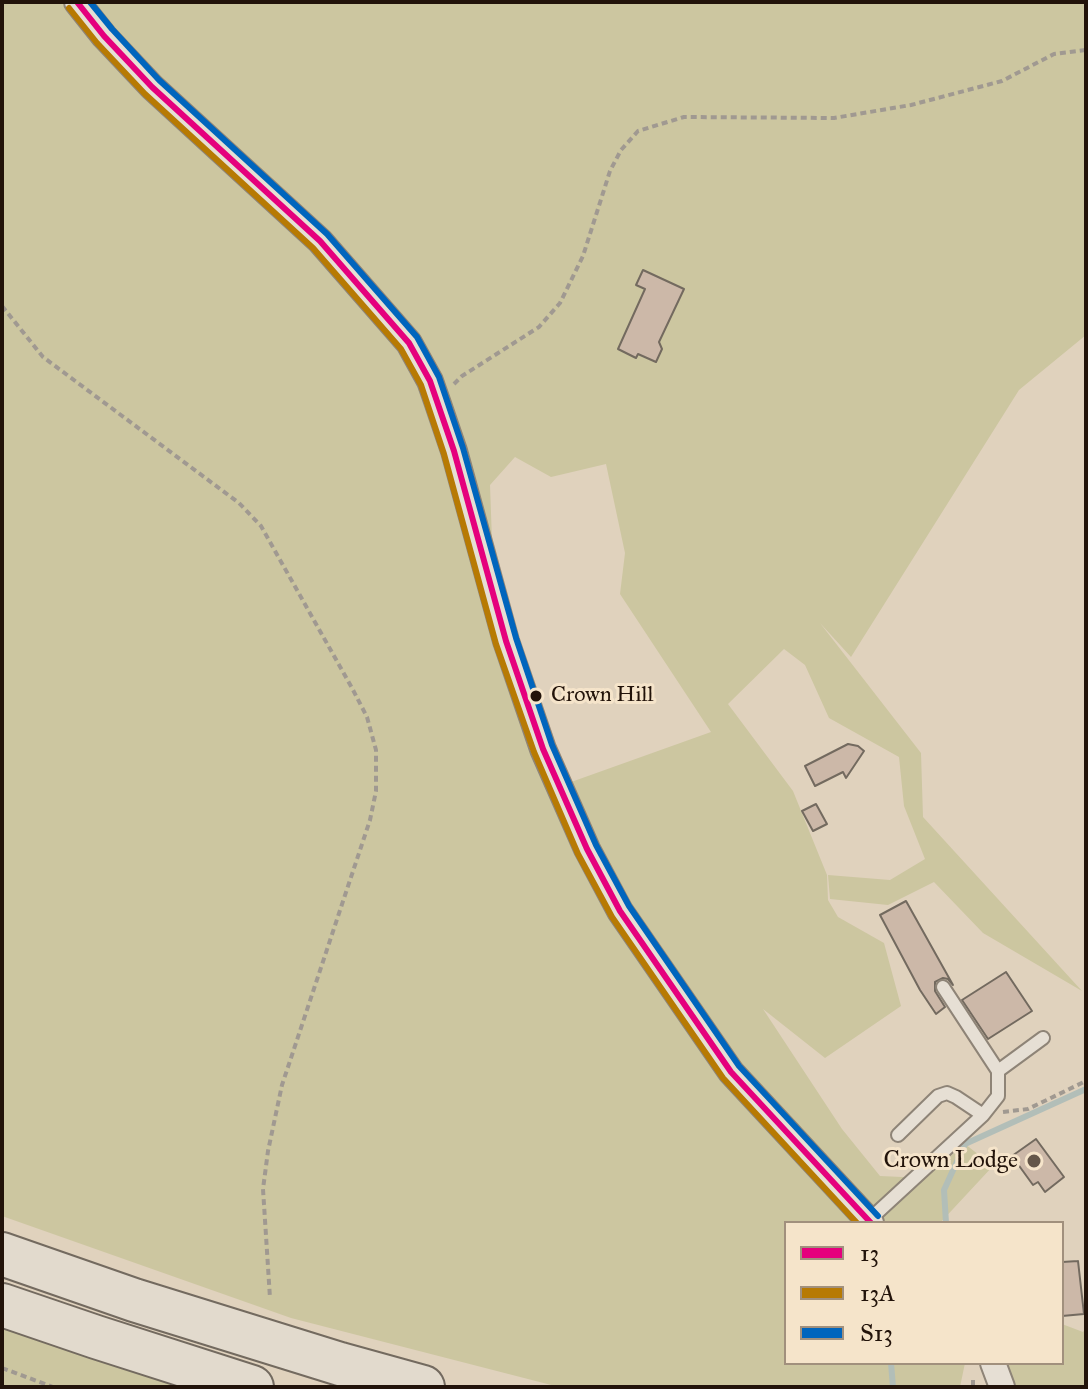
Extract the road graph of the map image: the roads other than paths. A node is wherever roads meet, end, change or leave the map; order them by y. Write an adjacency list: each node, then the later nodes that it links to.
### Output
1 (77, 2): 7 (street)
2 (943, 987): 4 (lane)
3 (1043, 1038): 4 (lane)
4 (998, 1071): 5 (lane)
5 (983, 1115): 6 (lane); 8 (lane)
6 (898, 1135)
7 (869, 1221)
8 (871, 1221)
9 (2, 1254): 13 (highway)
10 (2, 1305): 12 (highway)
11 (994, 1365): 14 (street)
12 (252, 1387)
13 (423, 1387)
14 (1002, 1387)

